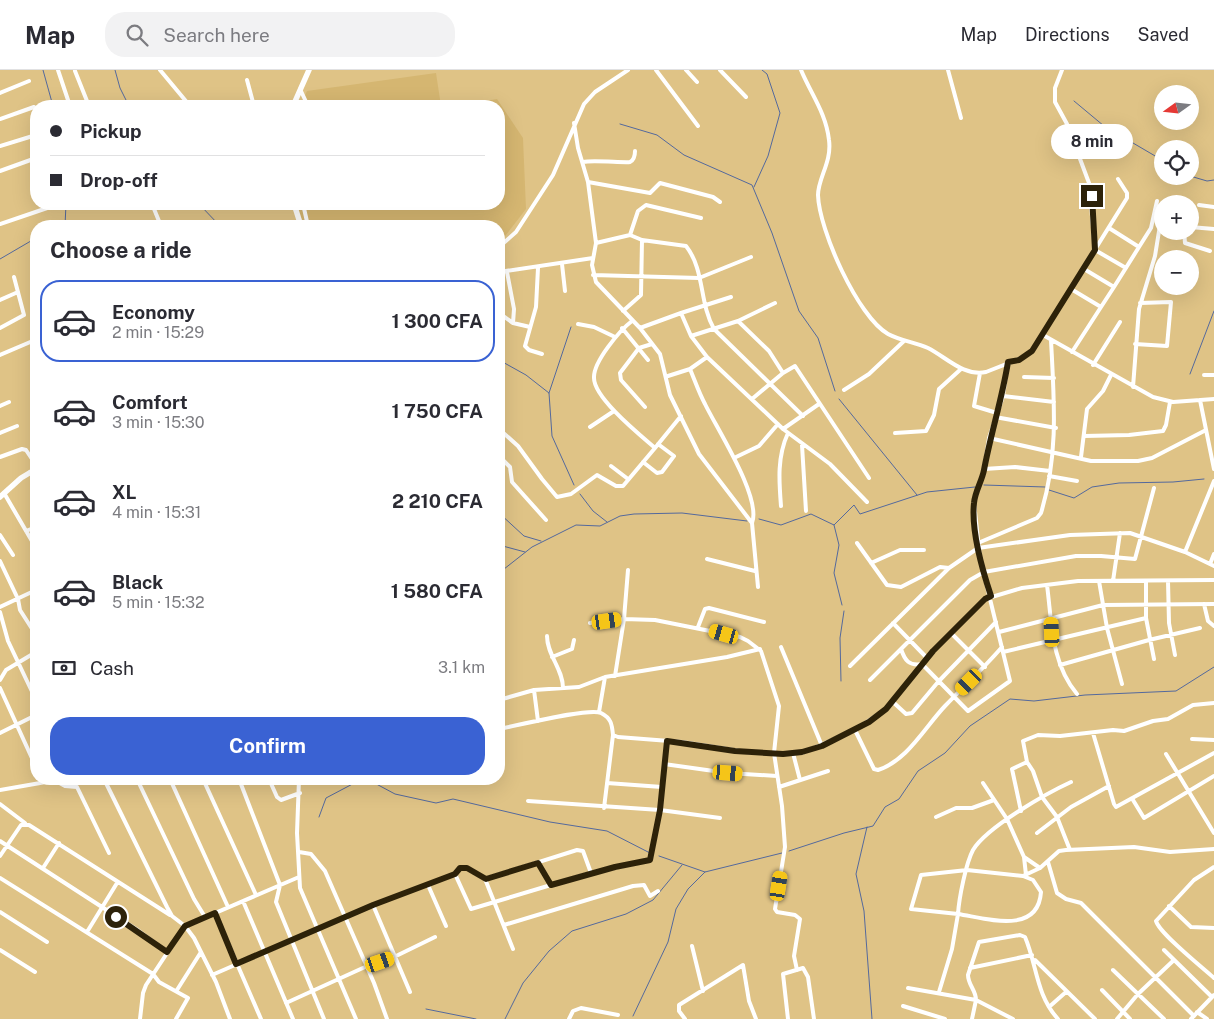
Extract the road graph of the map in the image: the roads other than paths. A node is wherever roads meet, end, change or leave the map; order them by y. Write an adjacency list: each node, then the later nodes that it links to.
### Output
1 (58, 70): 18 (street)
2 (160, 70): 20 (street)
3 (309, 70): 15 (street)
4 (628, 70): 27 (street)
5 (656, 70): 28 (street)
6 (686, 70): 14 (street)
7 (720, 70): 17 (street)
8 (801, 70): 95 (street)
9 (948, 70): 25 (street)
10 (1062, 70): 55 (street)
11 (76, 71): 19 (street)
12 (247, 80): 21 (street)
13 (29, 81): 16 (street)
14 (697, 82)
15 (300, 89): 22 (street); 23 (street)
16 (0, 93)
17 (746, 97)
18 (68, 100)
19 (87, 100)
20 (185, 100)
21 (252, 100)
22 (295, 100)
23 (305, 100)
24 (30, 108): 26 (street)
25 (961, 118)
26 (0, 119)
27 (574, 123): 33 (street); 52 (street)
28 (698, 126)
29 (30, 137): 30 (street)
30 (0, 146)
31 (636, 151): 33 (street)
32 (30, 160): 34 (street)
33 (583, 162): 36 (street)
34 (0, 171)
35 (1118, 179): 45 (street)
36 (588, 182): 37 (street); 53 (street)
37 (720, 202)
38 (1199, 205): 39 (street)
39 (1214, 207)
40 (41, 210): 44 (street)
41 (1154, 214): 43 (street)
42 (701, 218): 48 (street)
43 (1152, 223): 54 (street)
44 (0, 224)
45 (1109, 228): 54 (street); 55 (street)
46 (1199, 228): 47 (street)
47 (1214, 229)
48 (630, 235): 49 (street); 53 (street)
49 (642, 240): 65 (street); 67 (street)
50 (1158, 240): 75 (street)
51 (1185, 240): 56 (street)
52 (505, 242)
53 (596, 242): 58 (street)
54 (1139, 247): 61 (street)
55 (1095, 250): 61 (street); 62 (street)
56 (1210, 251)
57 (751, 257): 67 (street)
58 (594, 258): 59 (street); 64 (street)
59 (562, 264): 60 (street); 70 (street)
60 (538, 268): 63 (street); 86 (street)
61 (1126, 268): 68 (street)
62 (1084, 269): 68 (street); 69 (street)
63 (507, 272): 84 (street)
64 (593, 275): 65 (street); 78 (street)
65 (641, 275): 67 (street); 78 (street)
66 (14, 277): 71 (street)
67 (700, 278): 76 (street)
68 (1114, 287): 77 (street)
69 (1072, 289): 77 (street); 91 (street)
70 (565, 291)
71 (18, 292): 73 (street); 87 (street)
72 (731, 297): 76 (street)
73 (0, 300)
74 (775, 303): 81 (street)
75 (1140, 303): 98 (street); 98 (street)
76 (704, 304): 79 (street); 90 (street)
77 (1102, 307): 100 (street)
78 (623, 311): 82 (street)
79 (680, 313): 89 (street); 92 (street)
80 (505, 317): 84 (street)
81 (738, 320): 90 (street); 109 (street)
82 (632, 321): 88 (street); 89 (street)
83 (1120, 322): 106 (street)
84 (513, 323): 86 (street)
85 (578, 324): 93 (street)
86 (530, 327): 101 (street)
87 (0, 328)
88 (622, 328): 93 (street); 99 (street)
89 (640, 328): 97 (street)
90 (714, 329): 92 (street); 117 (street)
91 (1043, 335): 94 (street); 105 (street)
92 (691, 336): 103 (street)
93 (614, 337): 130 (street)
94 (1051, 340): 100 (street); 116 (street)
95 (904, 341): 108 (street); 119 (street)
96 (30, 342): 102 (street)
97 (652, 344): 99 (street); 114 (street)
98 (1135, 344): 118 (street)
99 (639, 348): 104 (street); 129 (street)
100 (1072, 352): 106 (street)
101 (542, 354)
102 (0, 355)
103 (707, 357): 107 (street); 121 (street)
104 (648, 360)
105 (1008, 362): 110 (street); 120 (street)
106 (1093, 365): 111 (street)
107 (690, 369): 114 (street); 153 (street)
108 (961, 369): 110 (street); 143 (street)
109 (783, 373): 117 (street); 127 (street)
110 (980, 373): 131 (street)
111 (1111, 375): 118 (street); 144 (street)
112 (1204, 375): 113 (street)
113 (1214, 375)
114 (668, 376): 132 (street)
115 (1024, 377): 116 (street)
116 (1054, 378): 125 (street)
117 (768, 384): 121 (street); 133 (street)
118 (1133, 387): 126 (street)
119 (844, 390)
120 (1003, 396): 125 (street); 131 (street)
121 (752, 399): 134 (street)
122 (1214, 399): 123 (street)
123 (1200, 400): 126 (street); 139 (street)
124 (9, 402): 128 (street)
125 (1054, 402): 137 (street)
126 (1170, 402): 144 (street)
127 (819, 404): 133 (street); 161 (street)
128 (0, 406)
129 (645, 407)
130 (614, 411): 136 (street); 148 (street)
131 (996, 415): 137 (street); 145 (street)
132 (681, 416): 146 (street); 171 (street)
133 (803, 416): 138 (street)
134 (778, 424): 138 (street); 153 (street)
135 (17, 426): 140 (street)
136 (590, 426)
137 (1056, 428): 149 (street)
138 (783, 429): 141 (street)
139 (1206, 430): 152 (street); 158 (street)
140 (0, 433)
141 (788, 433): 147 (street); 168 (street)
142 (505, 434): 162 (street)
143 (895, 434)
144 (1084, 436): 152 (street)
145 (990, 438): 149 (street); 157 (street)
146 (658, 444): 148 (street); 155 (street)
147 (802, 445): 167 (street); 169 (street)
148 (655, 448): 155 (street)
149 (1053, 452): 152 (street); 160 (street)
150 (30, 455): 151 (street)
151 (0, 457)
152 (1081, 457)
153 (734, 458): 171 (street)
154 (505, 462): 170 (street)
155 (643, 462): 162 (street)
156 (611, 466): 162 (street)
157 (984, 469): 160 (street); 179 (street)
158 (1214, 469)
159 (30, 473): 166 (street)
160 (1050, 473): 164 (street); 179 (street)
161 (869, 478)
162 (628, 479)
163 (1214, 481): 181 (street)
164 (1077, 482)
165 (1154, 488): 176 (street)
166 (2, 495): 173 (street)
167 (867, 502)
168 (781, 506)
169 (806, 511)
170 (546, 520)
171 (752, 524): 191 (street)
172 (30, 529): 173 (street)
173 (26, 531): 177 (street)
174 (1120, 533): 176 (street); 179 (street); 184 (street)
175 (0, 535): 183 (street)
176 (1140, 537): 181 (street); 184 (street)
177 (30, 538)
178 (857, 543): 187 (street)
179 (978, 545): 189 (street); 192 (street)
180 (924, 550): 187 (street)
181 (1185, 552): 188 (street)
182 (1214, 554): 188 (street)
183 (12, 555)
184 (1115, 557): 192 (street); 195 (street)
185 (707, 559): 191 (street)
186 (0, 561): 202 (street)
187 (871, 563): 189 (street)
188 (1212, 565)
189 (949, 568): 215 (street)
190 (628, 570): 211 (street)
191 (755, 571): 199 (street)
192 (984, 572): 201 (street); 227 (street)
193 (1099, 580): 195 (street); 198 (street); 207 (street)
194 (1214, 580): 197 (street)
195 (1113, 581): 196 (street)
196 (1146, 581): 197 (street); 203 (street)
197 (1168, 581): 204 (street)
198 (1047, 585): 201 (street); 212 (street)
199 (758, 587)
200 (30, 593): 202 (street)
201 (991, 596): 214 (street); 223 (street)
202 (18, 599): 208 (street); 217 (street)
203 (1145, 604): 204 (street); 207 (street); 210 (street)
204 (1167, 604): 205 (street); 224 (street)
205 (1204, 604): 206 (street); 218 (street)
206 (1214, 604)
207 (1103, 605): 212 (street); 220 (street)
208 (0, 607)
209 (0, 612): 241 (street)
210 (1146, 618): 220 (street); 229 (street)
211 (624, 619): 216 (street); 219 (street); 246 (street)
212 (1052, 619): 222 (street); 228 (street)
213 (764, 622): 219 (street)
214 (996, 622): 222 (street); 233 (street)
215 (893, 623): 227 (street); 244 (street)
216 (590, 624)
217 (30, 626)
218 (1214, 626)
219 (698, 627): 231 (street)
220 (1108, 628): 228 (street); 235 (street)
221 (1200, 628): 224 (street)
222 (999, 632): 234 (street)
223 (951, 634): 233 (street); 239 (street)
224 (1170, 635): 229 (street); 237 (street)
225 (547, 636): 238 (street)
226 (574, 640): 238 (street)
227 (910, 640): 232 (street); 239 (street)
228 (1053, 640): 234 (street); 243 (street)
229 (1149, 640): 235 (street); 240 (street)
230 (781, 647): 273 (street)
231 (760, 649): 246 (street); 274 (street)
232 (902, 649): 242 (street); 249 (street)
233 (968, 650): 245 (street); 250 (street)
234 (1002, 650): 245 (street); 257 (street)
235 (1113, 650): 243 (street); 251 (street)
236 (30, 655): 241 (street)
237 (1175, 655)
238 (552, 657): 254 (street)
239 (927, 658): 242 (street)
240 (1154, 659)
241 (17, 662): 248 (street); 253 (street)
242 (922, 664): 250 (street); 259 (street)
243 (1060, 665): 256 (street)
244 (850, 666)
245 (984, 666): 257 (street)
246 (615, 676): 247 (street)
247 (605, 677): 254 (street); 261 (street)
248 (0, 680)
249 (870, 680)
250 (938, 682): 257 (street); 259 (street)
251 (1122, 684)
252 (0, 688): 264 (street)
253 (30, 688)
254 (564, 688): 255 (street)
255 (534, 690): 258 (street); 263 (street)
256 (1077, 694)
257 (954, 697): 266 (street)
258 (505, 698)
259 (893, 702): 266 (street)
260 (1214, 703): 268 (street)
261 (599, 712): 263 (street); 269 (street)
262 (30, 719): 264 (street)
263 (538, 721): 265 (street)
264 (16, 727): 267 (street); 278 (street)
265 (505, 728)
266 (855, 730): 273 (street)
267 (0, 733)
268 (1093, 733): 279 (street); 298 (street)
269 (613, 735): 272 (street); 287 (street)
270 (1192, 739): 271 (street)
271 (1214, 740)
272 (667, 741): 274 (street); 280 (street)
273 (822, 746): 276 (street)
274 (774, 753): 276 (street); 283 (street)
275 (1214, 753): 282 (street)
276 (793, 754): 285 (street)
277 (1166, 754): 282 (street)
278 (30, 755)
279 (1027, 762): 304 (street); 311 (street)
280 (664, 764): 283 (street); 299 (street)
281 (828, 771): 285 (street)
282 (1178, 773): 302 (street); 306 (street)
283 (777, 776): 300 (street)
284 (1214, 776): 302 (street)
285 (800, 780): 300 (street)
286 (1071, 782): 304 (street)
287 (607, 783): 299 (street); 309 (street)
288 (982, 783): 305 (street)
289 (30, 784): 301 (street)
290 (64, 785): 325 (street)
291 (107, 785): 355 (street)
292 (141, 785): 356 (street)
293 (173, 785): 350 (street)
294 (206, 785): 345 (street)
295 (241, 785): 341 (street)
296 (272, 785): 303 (street)
297 (299, 785): 303 (street)
298 (1109, 786): 306 (street); 313 (street)
299 (662, 787): 310 (street)
300 (779, 787): 381 (street)
301 (0, 790)
302 (1188, 792): 306 (street); 317 (street)
303 (300, 793): 324 (street)
304 (1042, 797): 311 (street); 313 (street)
305 (994, 800): 312 (street); 315 (street)
306 (1132, 800)
307 (528, 801): 309 (street)
308 (0, 804): 316 (street)
309 (604, 808): 310 (street)
310 (660, 810): 314 (street); 334 (street)
311 (1022, 810): 315 (street)
312 (936, 817)
313 (1056, 817): 318 (street); 323 (street)
314 (720, 818)
315 (1007, 819): 327 (street); 333 (street)
316 (25, 823): 320 (street); 321 (street)
317 (1213, 831)
318 (1037, 833)
319 (0, 841): 321 (street)
320 (59, 843): 331 (street); 340 (street)
321 (7, 846): 326 (street); 331 (street)
322 (1214, 849): 323 (street)
323 (1070, 850): 328 (street)
324 (299, 852): 337 (street); 357 (street)
325 (108, 853)
326 (0, 856)
327 (1024, 857): 332 (street); 336 (street)
328 (1048, 862): 332 (street); 386 (street)
329 (538, 863): 334 (street); 339 (street); 343 (street)
330 (1214, 867): 349 (street)
331 (43, 868): 351 (street)
332 (1040, 868): 336 (street)
333 (967, 870): 336 (street); 354 (street); 354 (street)
334 (591, 873): 343 (street)
335 (455, 874): 339 (street); 342 (street); 347 (street)
336 (1025, 875): 354 (street)
337 (298, 877): 341 (street); 362 (street)
338 (0, 878): 363 (street)
339 (486, 879): 347 (street)
340 (117, 883): 351 (street); 355 (street)
341 (280, 885): 345 (street); 365 (street)
342 (428, 885): 348 (street); 360 (street)
343 (551, 885): 347 (street)
344 (658, 891): 358 (street)
345 (256, 895): 346 (street)
346 (243, 901): 350 (street); 373 (street)
347 (496, 902): 358 (street)
348 (373, 905): 357 (street); 375 (street)
349 (1169, 906): 361 (street); 387 (street)
350 (228, 907): 353 (street)
351 (102, 908): 363 (street); 371 (street)
352 (0, 912): 366 (street)
353 (215, 913): 356 (street); 378 (street)
354 (958, 914): 395 (street)
355 (172, 916): 359 (street)
356 (205, 917): 359 (street)
357 (345, 918): 362 (street); 379 (street)
358 (504, 925): 368 (street)
359 (185, 926): 371 (street); 372 (street)
360 (446, 926)
361 (1214, 928)
362 (318, 929): 365 (street); 388 (street)
363 (87, 932): 384 (street)
364 (434, 937): 375 (street)
365 (291, 941): 373 (street); 393 (street)
366 (47, 942)
367 (692, 946): 392 (street)
368 (513, 949)
369 (0, 950): 383 (street)
370 (1164, 950): 377 (street)
371 (167, 952): 384 (street)
372 (201, 952): 385 (street); 390 (street)
373 (264, 953): 378 (street); 400 (street)
374 (1032, 955): 376 (street); 380 (street); 380 (street)
375 (394, 957): 379 (street); 394 (street)
376 (1034, 960): 396 (street); 402 (street)
377 (1174, 960): 386 (street); 398 (street)
378 (236, 964): 385 (street); 409 (street)
379 (365, 967): 388 (street); 413 (street)
380 (970, 968): 399 (street)
381 (797, 970): 417 (street); 418 (street)
382 (1113, 970): 397 (street)
383 (35, 972)
384 (153, 974): 390 (street); 406 (street)
385 (212, 975): 408 (street)
386 (1156, 977): 397 (street); 405 (street)
387 (1214, 978)
388 (339, 980): 393 (street); 412 (street)
389 (908, 988): 395 (street)
390 (177, 990): 407 (street)
391 (1102, 990): 403 (street)
392 (703, 991): 415 (street); 416 (street)
393 (312, 992): 400 (street); 411 (street)
394 (410, 992)
395 (939, 992): 399 (street)
396 (1066, 992): 402 (street); 423 (street)
397 (1138, 994): 403 (street); 426 (street)
398 (1213, 996): 405 (street)
399 (976, 1000): 420 (street); 421 (street)
400 (286, 1003): 410 (street)
401 (903, 1006): 419 (street)
402 (1049, 1007): 422 (street)
403 (1123, 1012): 424 (street); 425 (street)
404 (618, 1015): 414 (street)
405 (1194, 1016): 427 (street)
406 (140, 1019)
407 (176, 1019)
408 (230, 1019)
409 (261, 1019)
410 (293, 1019)
411 (324, 1019)
412 (356, 1019)
413 (387, 1019)
414 (569, 1019)
415 (685, 1019)
416 (756, 1019)
417 (788, 1019)
418 (814, 1019)
419 (945, 1019)
420 (972, 1019)
421 (1014, 1019)
422 (1058, 1019)
423 (1095, 1019)
424 (1117, 1019)
425 (1130, 1019)
426 (1164, 1019)
427 (1206, 1019)

